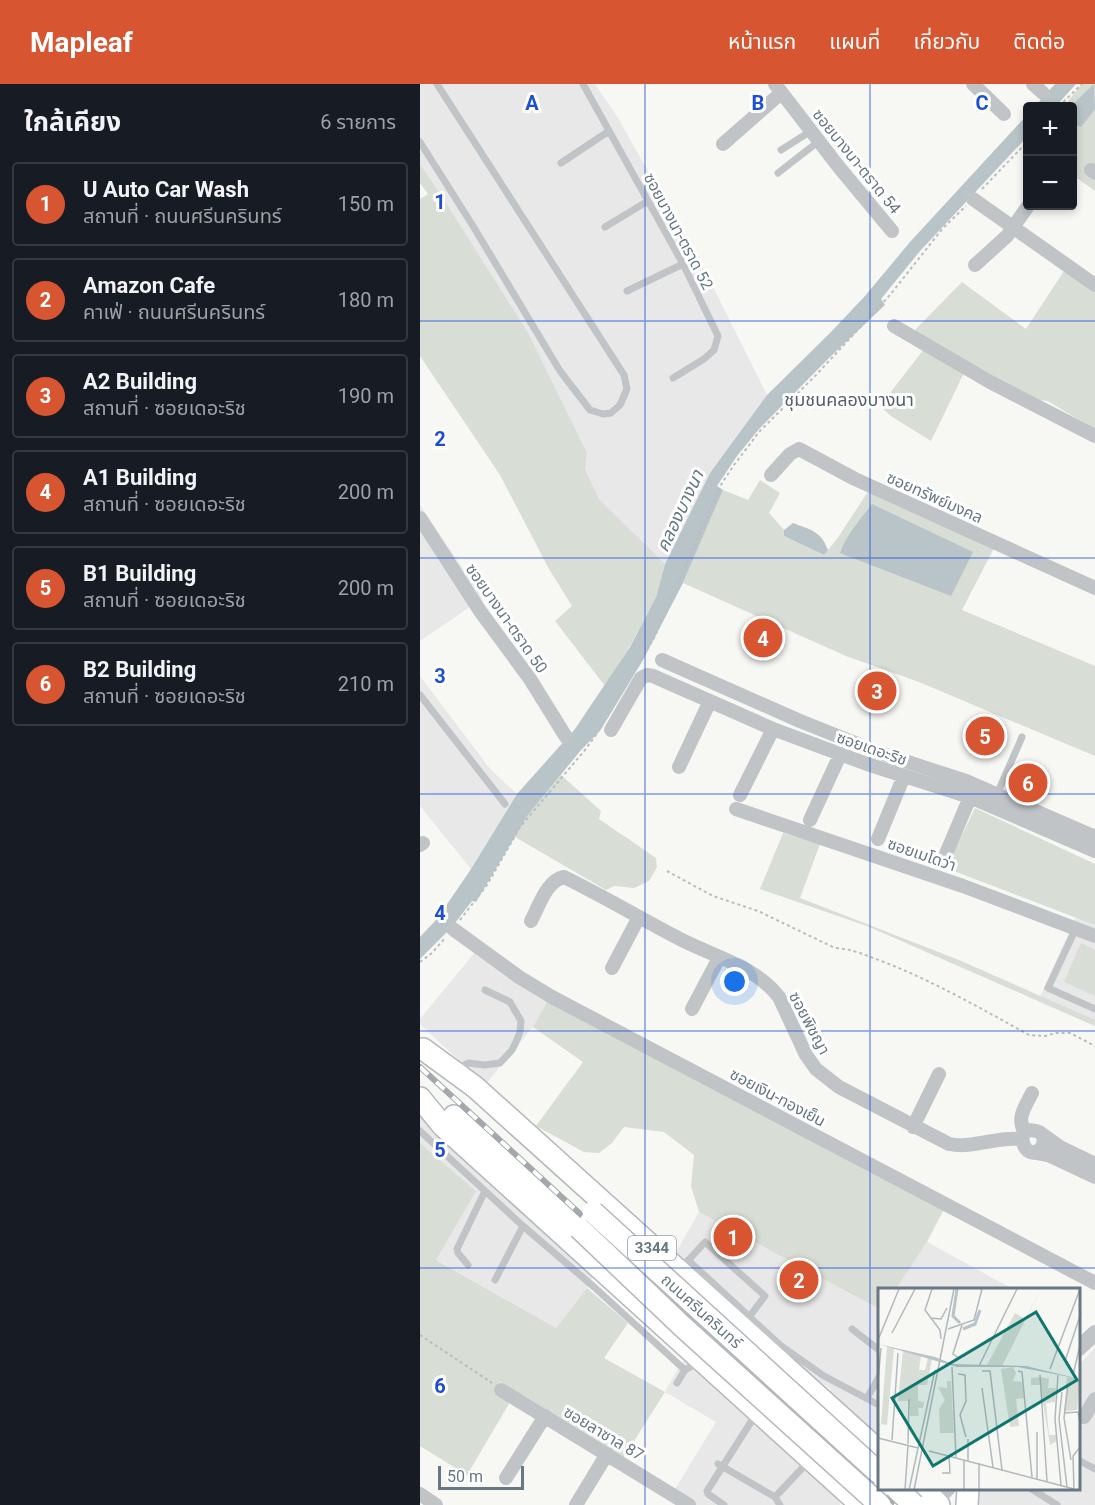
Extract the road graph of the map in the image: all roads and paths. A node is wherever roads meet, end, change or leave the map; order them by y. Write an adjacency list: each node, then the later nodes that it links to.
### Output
1 (437, 84): 10 (lane)
2 (583, 84): 8 (lane, ซอยบางนา-ตราด 52)
3 (973, 84): 7 (street)
4 (1082, 84): 6 (path)
5 (778, 88): 9 (street, ซอยบางนา-ตราด 54); 11 (street)
6 (1063, 102)
7 (1004, 114)
8 (609, 131): 14 (lane); 17 (lane, ซอยบางนา-ตราด 52)
9 (815, 136): 13 (lane); 15 (lane); 21 (street, ซอยบางนา-ตราด 54)
10 (420, 142)
11 (723, 144)
12 (1023, 146): 16 (path)
13 (781, 150)
14 (561, 163)
15 (778, 173)
16 (973, 199): 20 (street); 33 (path)
17 (648, 201): 19 (lane); 22 (lane, ซอยบางนา-ตราด 52)
18 (1025, 210): 20 (street)
19 (605, 227)
20 (1013, 227): 23 (street); 24 (street)
21 (892, 231)
22 (683, 264): 25 (lane); 27 (lane, ซอยบางนา-ตราด 52)
23 (975, 265)
24 (1095, 285)
25 (627, 291)
26 (894, 326): 28 (street)
27 (673, 378)
28 (1095, 436)
29 (771, 475): 31 (street, ซอยทรัพย์มงคล)
30 (420, 518): 39 (street, ซอยบางนา-ตราด 50)
31 (1095, 588)
32 (662, 660): 43 (street)
33 (639, 674): 35 (street, ซอยเดอะริช); 36 (street)
34 (420, 695): 45 (lane)
35 (710, 701): 37 (street, ซอยเดอะริช); 41 (street)
36 (606, 728): 55 (path)
37 (772, 729): 40 (street, ซอยเดอะริช); 54 (street, ซอยเมโดว่า)
38 (1022, 736): 43 (lane)
39 (566, 737)
40 (840, 755): 42 (street, ซอยเดอะริช); 46 (street)
41 (678, 767)
42 (904, 776): 44 (street, ซอยเดอะริช); 48 (street)
43 (997, 794): 47 (street)
44 (970, 797): 49 (street, ซอยเดอะริช); 50 (street)
45 (505, 804)
46 (810, 820)
47 (1095, 837)
48 (878, 839)
49 (1095, 851)
50 (943, 861)
51 (667, 871): 63 (path)
52 (639, 917): 53 (street, ซอยพิชญา); 57 (street, ซอยพิชญา); 59 (street)
53 (531, 921)
54 (1076, 928): 56 (street, ซอยเมโดว่า); 62 (lane)
55 (453, 929): 58 (path); 82 (street, ซอยเงิน-ทองเย็น)
56 (1095, 936)
57 (719, 957): 61 (street); 70 (street, ซอยพิชญา)
58 (420, 962)
59 (612, 968)
60 (485, 990): 65 (lane)
61 (692, 1009)
62 (1095, 1009)
63 (1095, 1046)
64 (421, 1048): 65 (main road, ถนนศรีนครินทร์ / 3344); 105 (main road, ถนนศรีนครินทร์ / 3344, bridge)
65 (453, 1071): 79 (main road, ถนนศรีนครินทร์ / 3344)
66 (939, 1074): 70 (street)
67 (420, 1088): 122 (main road, ถนนศรีนครินทร์ / 3344, bridge)
68 (1032, 1093): 73 (street)
69 (420, 1098): 88 (main road)
70 (913, 1127): 73 (street, ซอยพิชญา)
71 (420, 1131): 77 (lane)
72 (1042, 1134): 73 (street, ซอยพิชญา); 74 (street); 75 (street, ซอยพิชญา)
73 (1024, 1136): 74 (street)
74 (1032, 1152): 76 (street)
75 (1095, 1164)
76 (1095, 1177)
77 (486, 1191): 78 (lane); 80 (lane)
78 (523, 1226): 81 (lane); 88 (lane)
79 (683, 1265): 83 (main road, ถนนศรีนครินทร์ / 3344); 83 (lane)
80 (468, 1266)
81 (495, 1280)
82 (1095, 1283)
83 (745, 1321): 86 (main road, ถนนศรีนครินทร์ / 3344)
84 (852, 1329): 87 (lane)
85 (420, 1335): 92 (path)
86 (767, 1344): 91 (main road); 93 (lane); 99 (main road, ถนนศรีนครินทร์ / 3344)
87 (878, 1349)
88 (693, 1365): 90 (lane); 91 (main road)
89 (878, 1379): 93 (lane)
90 (677, 1383)
91 (729, 1385): 96 (main road)
92 (501, 1390): 97 (street, ซอยลาซาล 87)
93 (867, 1398): 95 (lane)
94 (1095, 1400): 98 (street)
95 (878, 1404)
96 (758, 1411): 101 (main road); 103 (lane)
97 (545, 1416): 100 (street, ซอยลาซาล 87); 107 (street)
98 (1084, 1417)
99 (878, 1450)
100 (607, 1454): 114 (street, ซอยลาซาล 87); 116 (street)
101 (810, 1459): 106 (main road); 113 (lane)
102 (1080, 1461): 104 (lane)
103 (720, 1466): 113 (lane); 118 (lane)
104 (1095, 1469)
105 (878, 1472)
106 (826, 1473): 120 (main road); 121 (main road)
107 (506, 1478)
108 (904, 1490): 112 (main road, bridge)
109 (968, 1490): 124 (main road)
110 (1033, 1490): 125 (lane)
111 (420, 1494): 115 (street)
112 (930, 1496): 123 (street)
113 (775, 1497): 119 (lane)
114 (668, 1500): 117 (street, ซอยลาซาล 87)
115 (436, 1505)
116 (576, 1505)
117 (689, 1505)
118 (724, 1505)
119 (780, 1505)
120 (847, 1505)
121 (861, 1505)
122 (880, 1505)
123 (908, 1505)
124 (967, 1505)
125 (1057, 1505)

